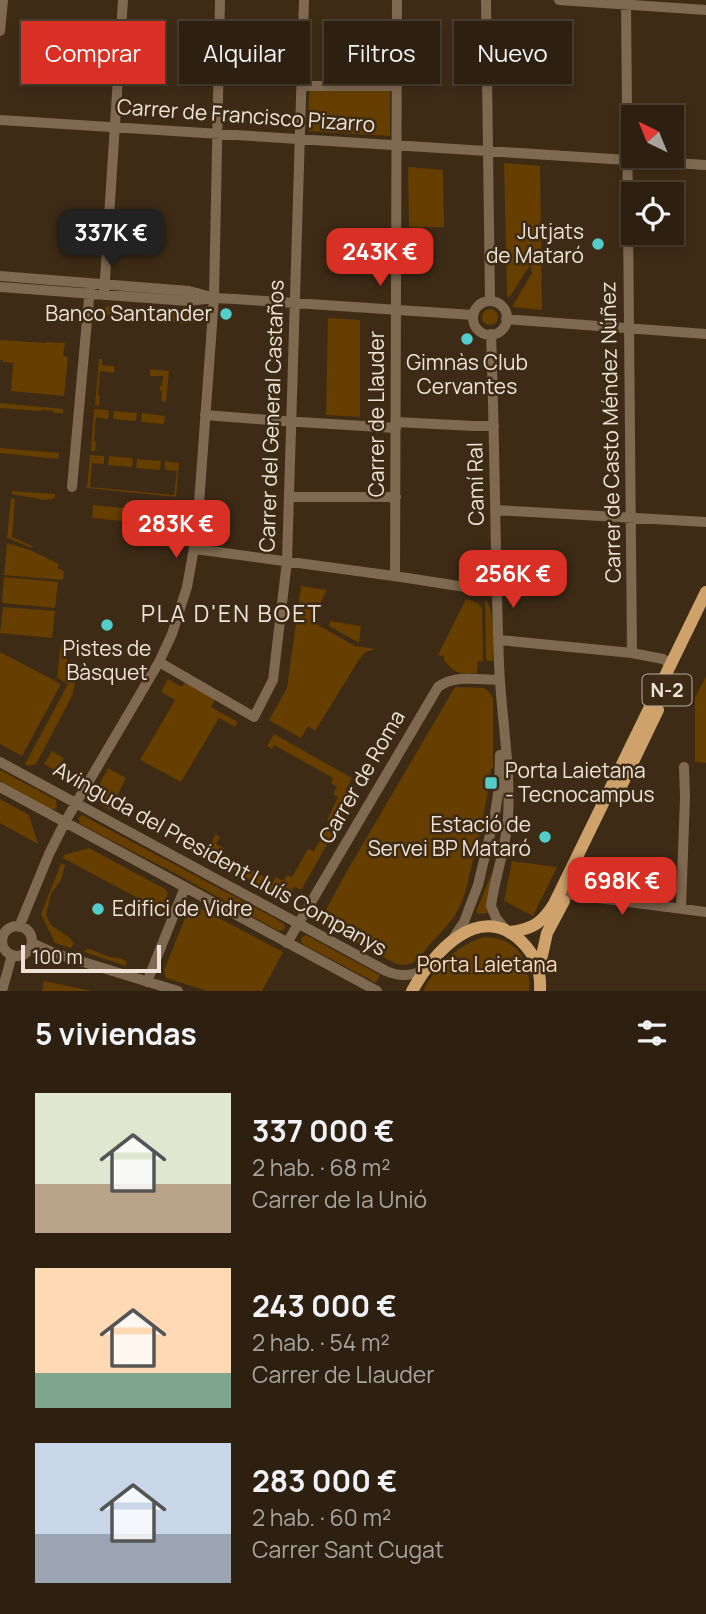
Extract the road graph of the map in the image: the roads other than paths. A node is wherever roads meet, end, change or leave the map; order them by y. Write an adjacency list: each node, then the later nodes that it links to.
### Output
1 (3, 0): 10 (street)
2 (123, 0): 15 (street)
3 (220, 0): 16 (street)
4 (304, 0): 11 (street, Carrer del General Castaños)
5 (397, 0): 12 (street, Carrer de Llauder)
6 (486, 0): 19 (street)
7 (559, 0): 8 (street)
8 (626, 2): 9 (street); 13 (street, Carrer de Casto Méndez Núñez)
9 (706, 10)
10 (0, 31)
11 (302, 86): 12 (street); 17 (street, Carrer del General Castaños)
12 (397, 86): 18 (street, Carrer de Llauder)
13 (627, 105)
14 (0, 120): 15 (street, Carrer de Francisco Pizarro)
15 (115, 127): 16 (street, Carrer de Francisco Pizarro); 27 (street)
16 (217, 133): 17 (street, Carrer de Francisco Pizarro); 28 (street)
17 (300, 138): 18 (street, Carrer de Francisco Pizarro); 30 (street, Carrer del General Castaños)
18 (397, 145): 19 (street, Carrer de Francisco Pizarro); 31 (street, Carrer de Llauder)
19 (489, 151): 20 (street, Carrer de Francisco Pizarro); 29 (street)
20 (621, 159)
21 (684, 163): 22 (street, Carrer de Francisco Pizarro)
22 (706, 165)
23 (627, 168): 34 (street, Carrer de Casto Méndez Núñez)
24 (0, 276): 26 (street)
25 (0, 287): 26 (street)
26 (90, 289): 27 (street); 41 (street)
27 (104, 290): 28 (street)
28 (214, 298): 30 (street); 37 (street)
29 (490, 301): 32 (street); 33 (street)
30 (295, 303): 31 (street); 38 (street, Carrer del General Castaños)
31 (396, 310): 32 (street); 39 (street, Carrer de Llauder)
32 (473, 316): 35 (street)
33 (506, 318): 34 (street); 35 (street)
34 (629, 328): 36 (street); 45 (street, Carrer de Casto Méndez Núñez)
35 (491, 334): 40 (street, Camí Ral)
36 (706, 334)
37 (205, 415): 38 (street); 47 (street)
38 (291, 422): 39 (street); 42 (street, Carrer del General Castaños)
39 (396, 425): 40 (street); 43 (street, Carrer de Llauder)
40 (494, 426): 44 (street, Camí Ral)
41 (72, 487)
42 (289, 497): 43 (street); 48 (street, Carrer del General Castaños)
43 (396, 497): 49 (street, Carrer de Llauder)
44 (495, 510): 45 (street); 50 (street, Camí Ral)
45 (631, 517): 46 (street); 54 (street, Carrer de Casto Méndez Núñez)
46 (706, 522)
47 (195, 548): 48 (street); 55 (street)
48 (287, 561): 49 (street); 55 (street, Carrer del General Castaños)
49 (395, 576): 50 (street)
50 (497, 592): 53 (street, Camí Ral)
51 (706, 592): 56 (main road, N-2)
52 (706, 611): 65 (main road, N-2)
53 (499, 640): 54 (street); 57 (street, Camí Ral)
54 (632, 653): 56 (street)
55 (159, 662): 62 (street)
56 (669, 667): 70 (main road, N-2)
57 (500, 680): 58 (street, Camí Ral); 68 (street, Carrer de Roma)
58 (503, 717): 70 (street, Camí Ral); 72 (street, Camí Ral)
59 (0, 762): 62 (street, Avinguda del President Lluís Companys)
60 (684, 767): 66 (street)
61 (0, 788): 63 (street, Avinguda del President Lluís Companys)
62 (77, 804): 63 (street); 68 (street, Avinguda del President Lluís Companys)
63 (65, 822): 64 (street, Avinguda del President Lluís Companys); 69 (street)
64 (185, 887): 74 (street, Avinguda del President Lluís Companys); 78 (street)
65 (567, 894): 66 (street); 76 (main road, N-2)
66 (681, 908): 67 (street)
67 (706, 912)
68 (298, 924): 74 (street, Carrer de Roma); 77 (street, Avinguda del President Lluís Companys)
69 (19, 927): 71 (street); 73 (street)
70 (508, 931): 72 (main road); 76 (main road)
71 (2, 937): 75 (street)
72 (451, 941): 77 (main road)
73 (32, 943): 75 (street); 78 (street)
74 (288, 943): 81 (street, Avinguda del President Lluís Companys)
75 (12, 955): 79 (street)
76 (539, 969): 83 (main road)
77 (425, 970): 82 (main road)
78 (147, 982): 80 (street)
79 (2, 991)
80 (178, 991)
81 (377, 991)
82 (412, 991)
83 (540, 991)

